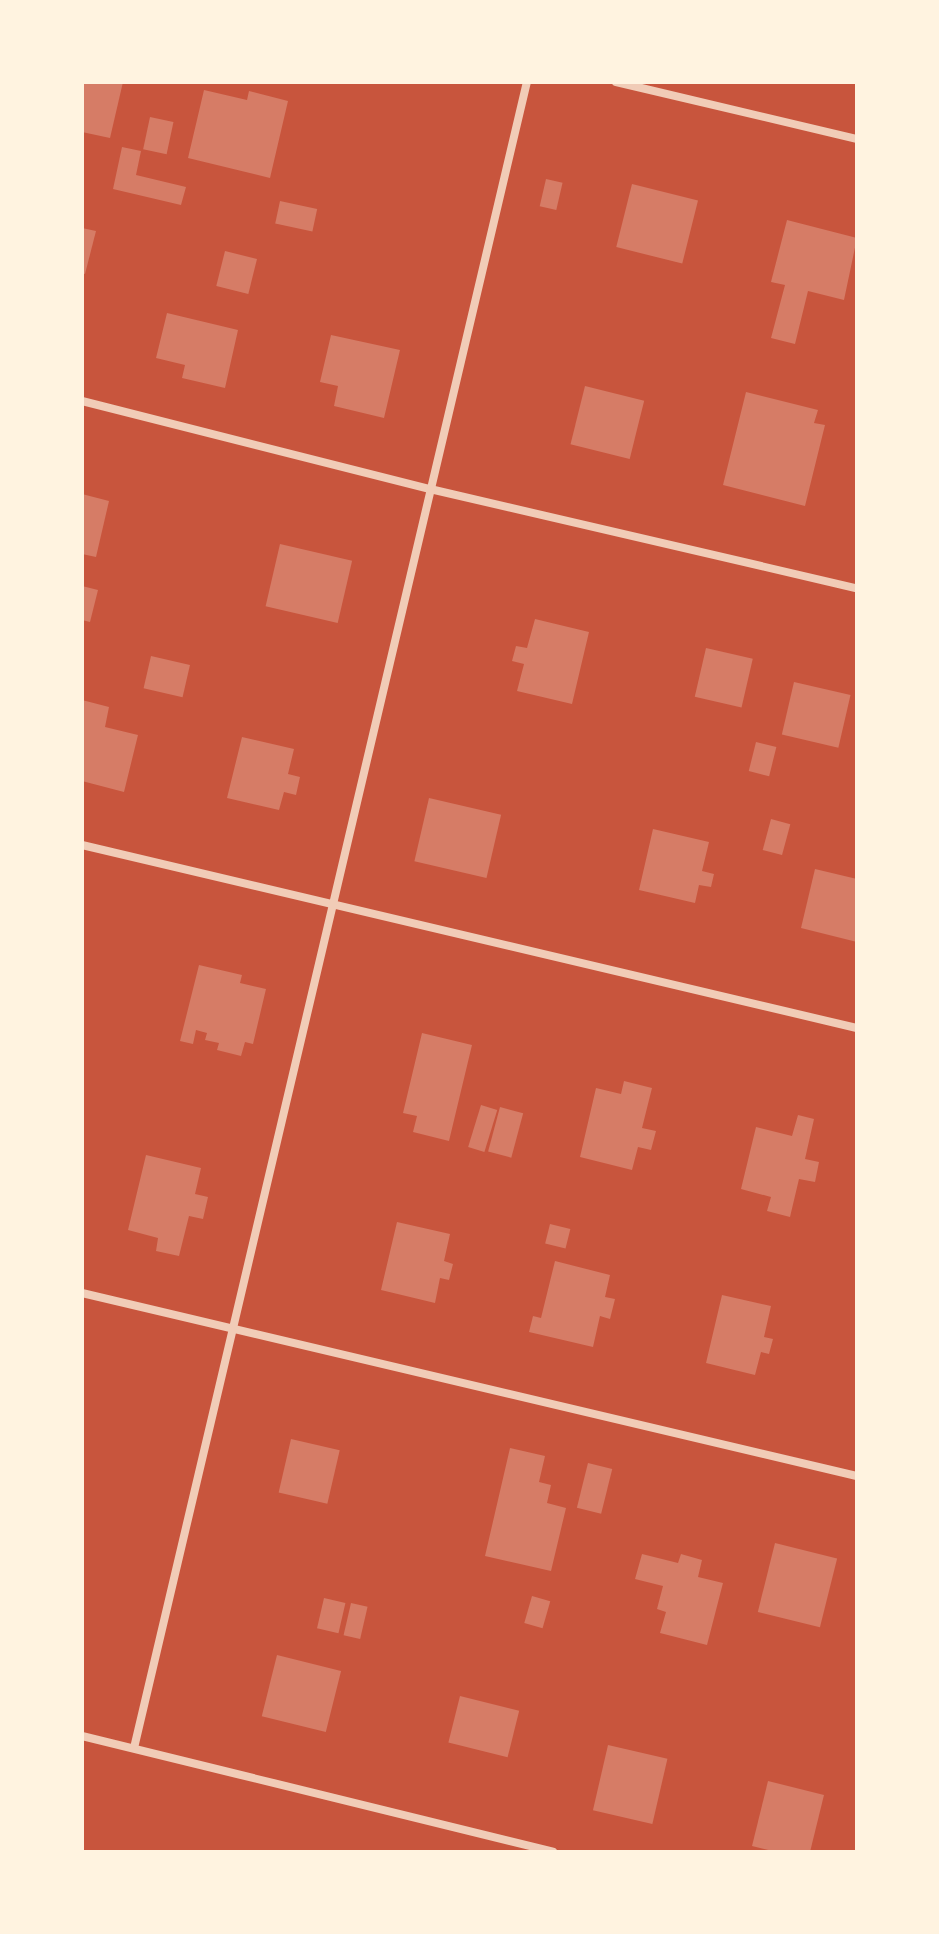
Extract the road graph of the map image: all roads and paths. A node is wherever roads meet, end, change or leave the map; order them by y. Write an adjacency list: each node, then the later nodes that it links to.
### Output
1 (527, 82): 5 (street)
2 (616, 82): 3 (street)
3 (857, 139)
4 (82, 401): 5 (street)
5 (430, 489): 6 (street); 8 (street)
6 (857, 588)
7 (82, 845): 8 (street)
8 (333, 905): 9 (street); 11 (street)
9 (857, 1028)
10 (82, 1293): 11 (street)
11 (231, 1328): 12 (street); 14 (street)
12 (857, 1476)
13 (82, 1736): 14 (street)
14 (134, 1748): 15 (street)
15 (553, 1852)

